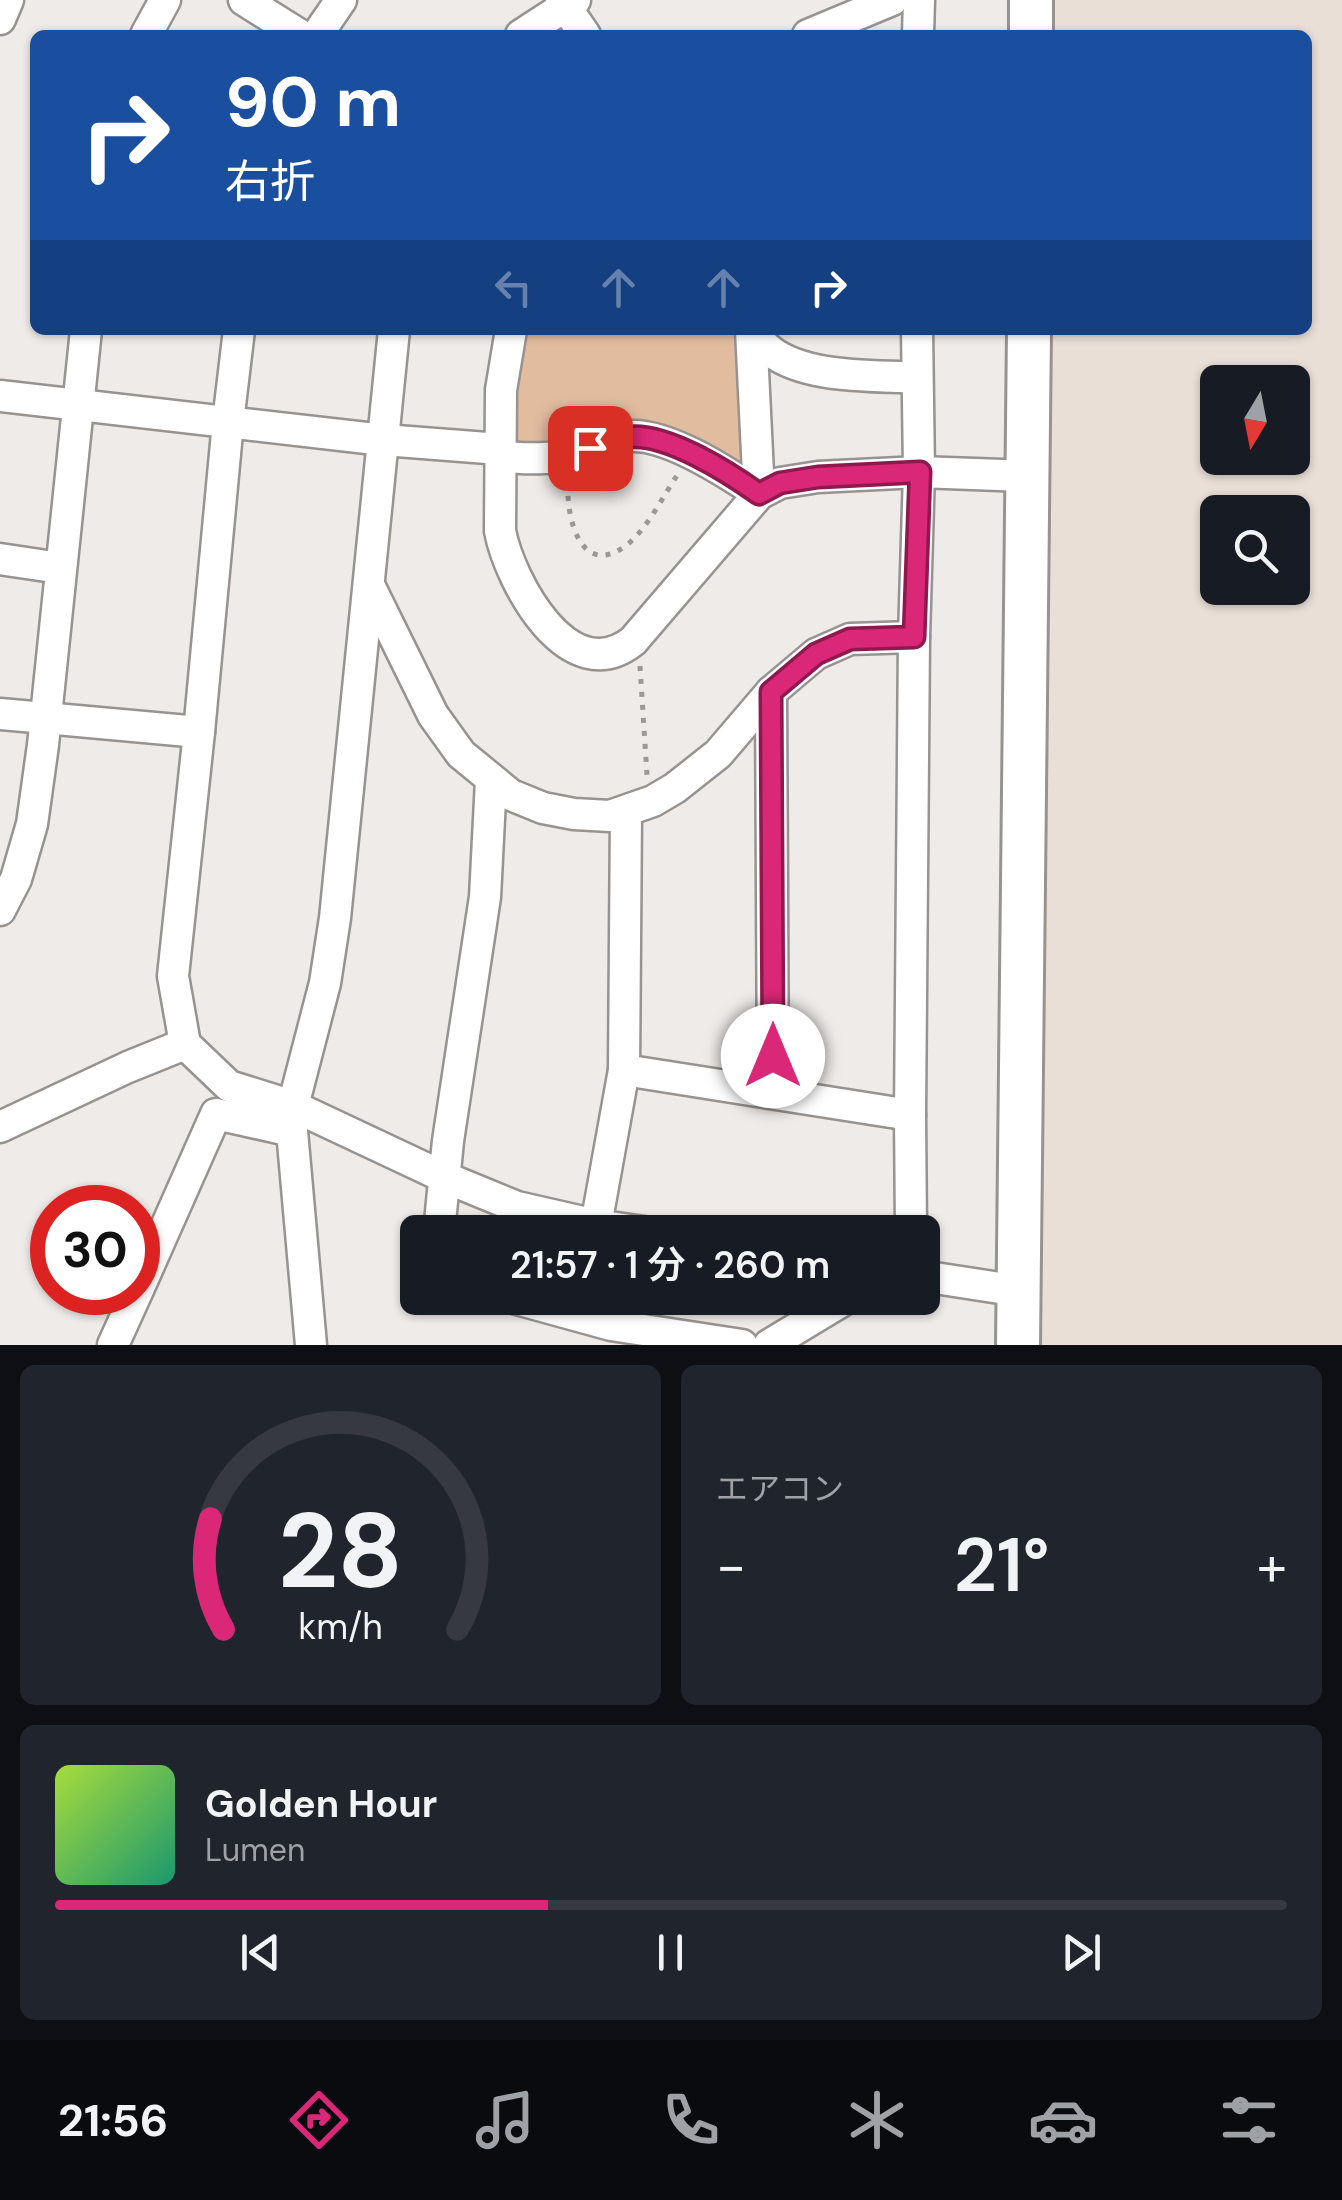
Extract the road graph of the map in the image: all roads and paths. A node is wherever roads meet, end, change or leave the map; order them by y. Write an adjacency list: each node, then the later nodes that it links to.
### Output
1 (8, 0): 9 (street)
2 (165, 0): 10 (street)
3 (244, 0): 11 (street)
4 (342, 0): 12 (street)
5 (892, 0): 15 (street)
6 (918, 0): 16 (street)
7 (1031, 0): 17 (street)
8 (567, 2): 13 (street); 14 (street)
9 (0, 19)
10 (149, 30)
11 (292, 30)
12 (320, 30)
13 (528, 30)
14 (582, 30)
15 (820, 30)
16 (918, 30)
17 (1030, 30)
18 (85, 335): 28 (street)
19 (238, 335): 29 (street)
20 (394, 335): 30 (street)
21 (509, 335): 31 (street)
22 (752, 335): 36 (street)
23 (756, 335): 26 (street)
24 (918, 335): 26 (street)
25 (1029, 335): 35 (street)
26 (917, 378): 34 (street)
27 (0, 396): 28 (street)
28 (78, 405): 29 (street); 38 (street)
29 (228, 422): 30 (street); 45 (street)
30 (384, 440): 31 (street); 39 (street)
31 (500, 453): 33 (street); 41 (street)
32 (690, 454): 33 (street); 33 (path); 36 (street)
33 (569, 455)
34 (920, 472): 35 (street); 36 (street); 40 (street)
35 (1028, 476): 62 (street)
36 (759, 494): 41 (street)
37 (0, 559): 38 (street)
38 (60, 568): 44 (street)
39 (370, 586): 46 (street); 53 (street)
40 (914, 637): 42 (street); 52 (street)
41 (632, 641): 47 (path)
42 (771, 692): 47 (street); 51 (street)
43 (0, 714): 44 (street)
44 (45, 719): 45 (street); 48 (street)
45 (199, 732): 49 (street)
46 (491, 780): 47 (street); 55 (street)
47 (638, 807): 50 (street)
48 (0, 910)
49 (184, 1044): 53 (street); 54 (street)
50 (624, 1070): 51 (street); 58 (street)
51 (773, 1092): 52 (street)
52 (910, 1114): 59 (street)
53 (292, 1119): 55 (street); 60 (street); 67 (street)
54 (0, 1126)
55 (444, 1177): 56 (street); 57 (street)
56 (441, 1215)
57 (552, 1215)
58 (598, 1215)
59 (911, 1215)
60 (160, 1239)
61 (940, 1279): 62 (street)
62 (1019, 1291): 70 (street)
63 (126, 1315): 66 (street)
64 (573, 1315): 68 (street)
65 (819, 1315): 69 (street)
66 (113, 1345)
67 (311, 1345)
68 (742, 1345)
69 (769, 1345)
70 (1018, 1345)

